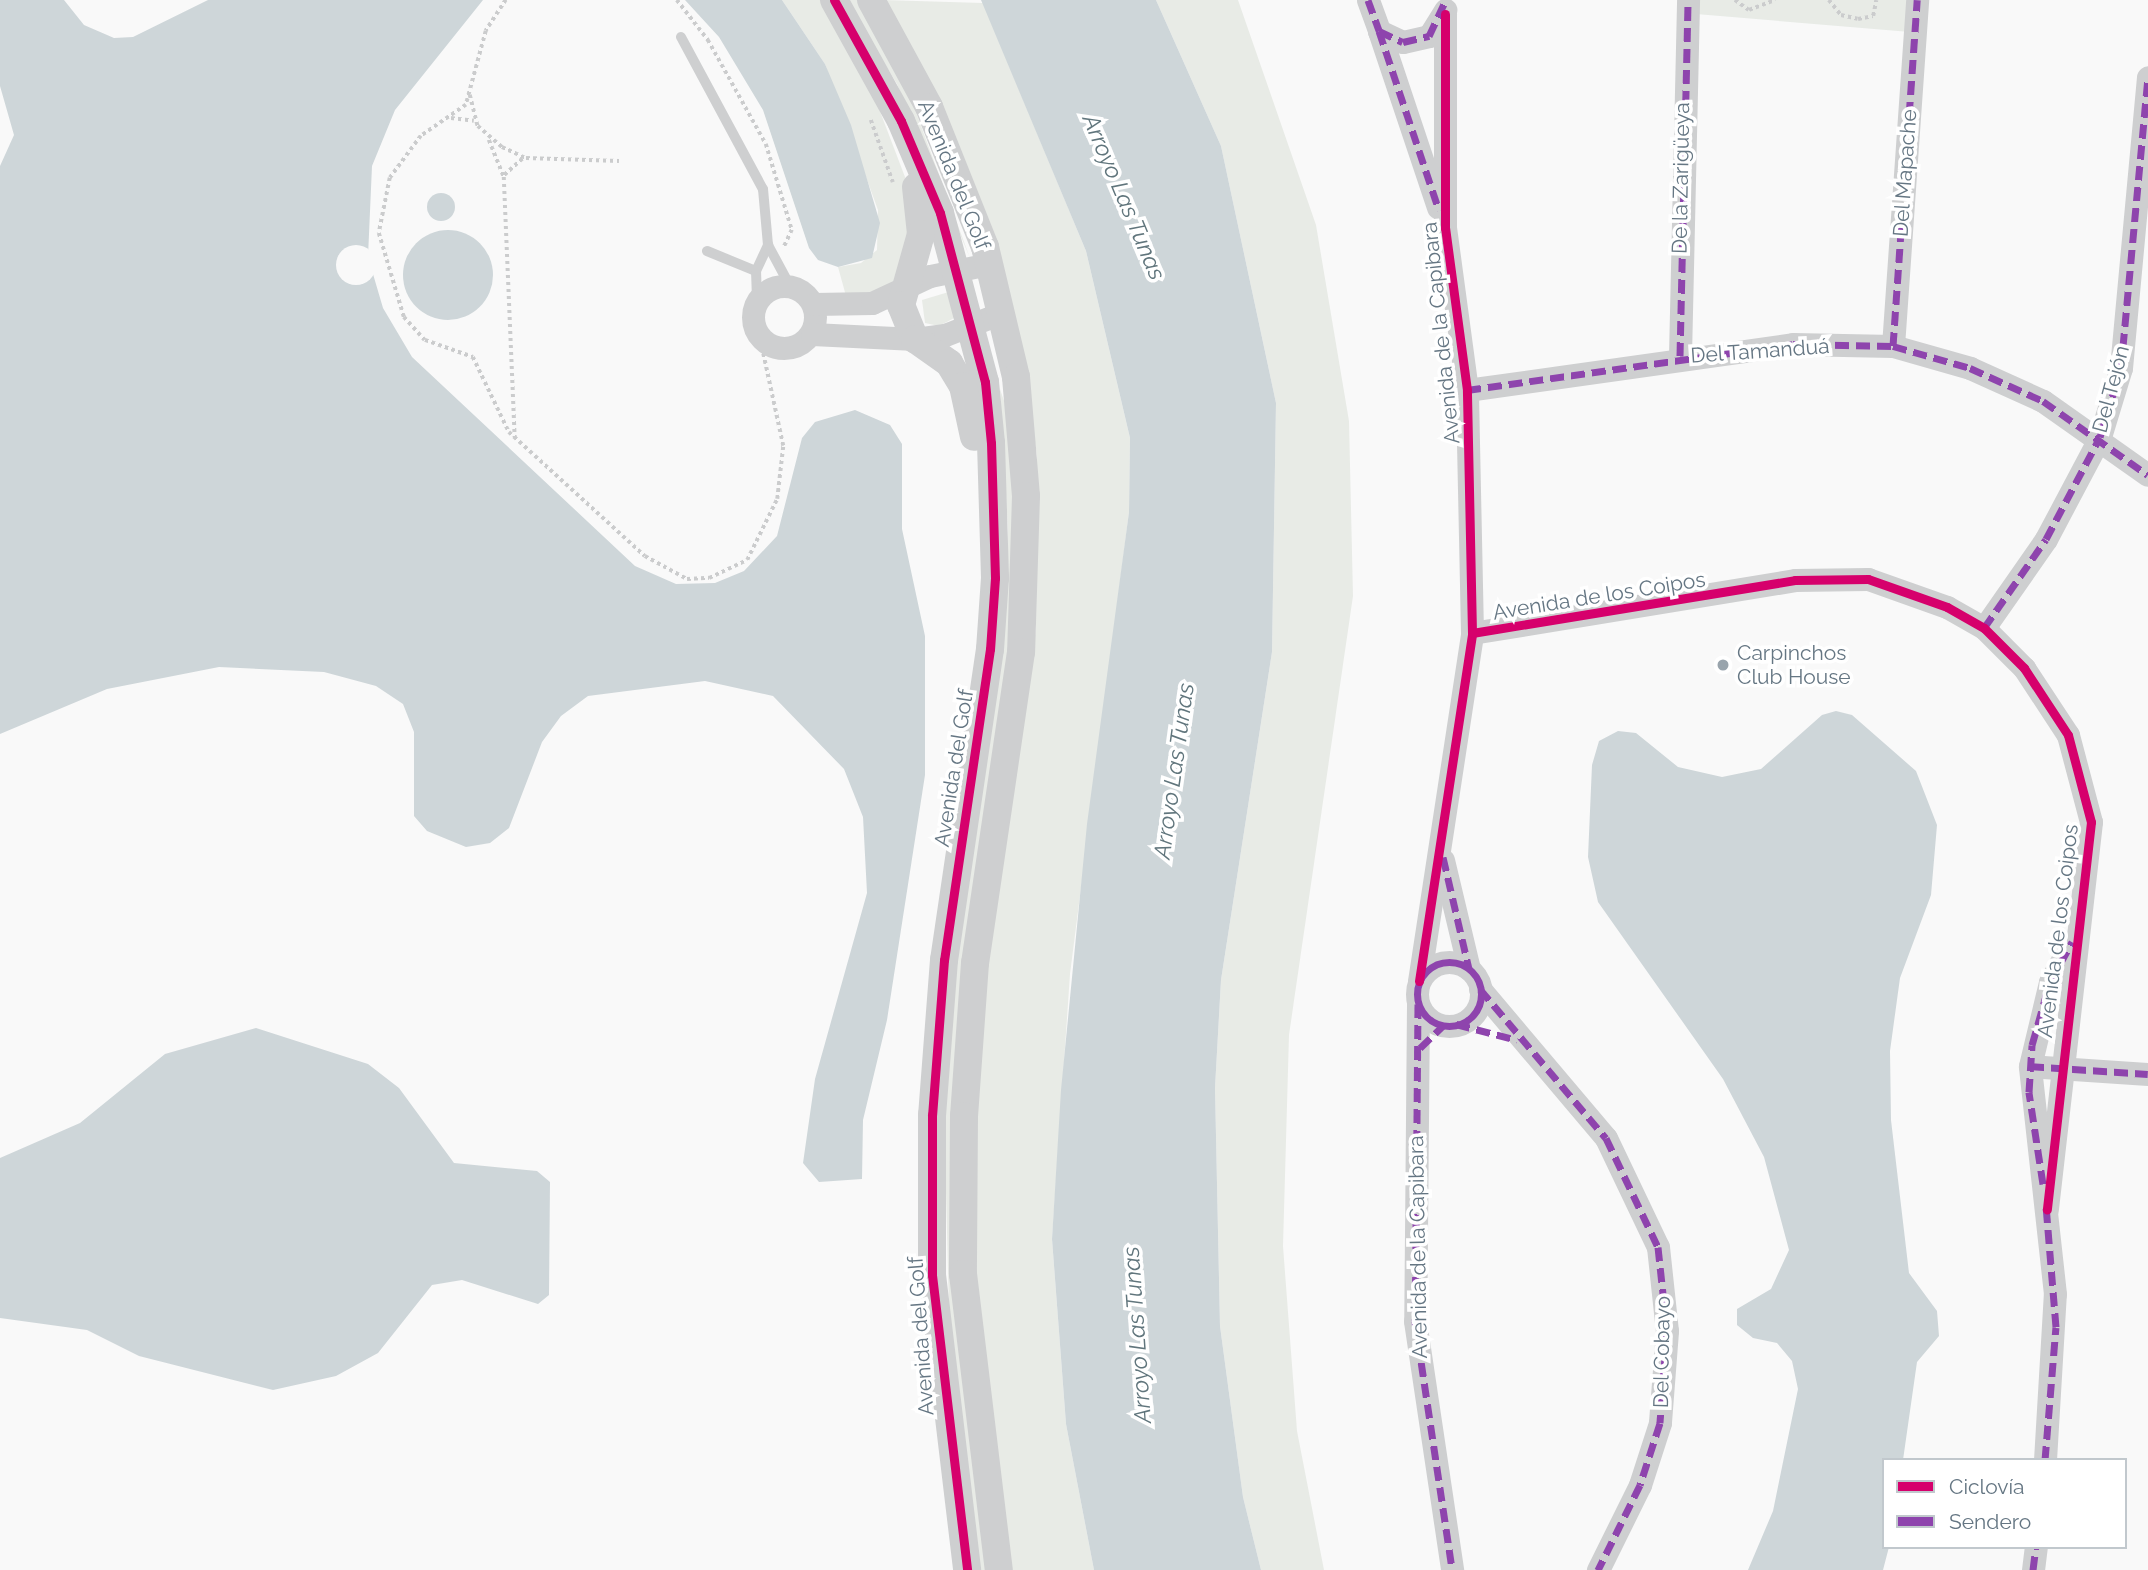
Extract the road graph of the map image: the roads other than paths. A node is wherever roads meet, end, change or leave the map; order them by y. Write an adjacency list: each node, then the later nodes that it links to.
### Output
1 (834, 0): 9 (street, Avenida del Golf)
2 (871, 0): 14 (street, Avenida del Golf)
3 (1368, 0): 7 (street, Avenida de la Capibara)
4 (1688, 0): 26 (street, De la Zarigüeya)
5 (1917, 0): 25 (street, Del Mapache)
6 (1445, 7): 7 (street, Avenida de la Capibara); 11 (street, Avenida de la Capibara)
7 (1379, 31): 11 (street, Avenida de la Capibara)
8 (681, 37): 12 (lane)
9 (858, 41): 16 (street, Avenida del Golf); 18 (street)
10 (2148, 77): 28 (street, Del Tejón)
11 (1445, 228): 27 (street, Avenida de la Capibara)
12 (768, 245): 15 (lane); 17 (lane)
13 (707, 251): 15 (lane)
14 (989, 264): 16 (street); 21 (street, Avenida del Golf)
15 (756, 271): 19 (lane)
16 (959, 273): 18 (street); 22 (street, Avenida del Golf)
17 (790, 286): 19 (street); 20 (street)
18 (903, 286): 20 (street); 24 (street)
19 (757, 299): 23 (street)
20 (814, 304): 23 (street)
21 (1001, 313): 22 (street); 48 (street, Avenida del Golf)
22 (971, 324): 24 (street); 32 (street, Avenida del Golf)
23 (812, 334): 24 (street)
24 (915, 339): 32 (street)
25 (1893, 346): 26 (street, Del Tamanduá); 28 (street, Del Tamanduá)
26 (1680, 356): 27 (street, Del Tamanduá)
27 (1467, 390): 31 (street, Avenida de la Capibara)
28 (2100, 437): 29 (street, Del Tamanduá); 30 (street, Del Tejón)
29 (2148, 475)
30 (1984, 628): 31 (street, Avenida de los Coipos); 34 (street, Avenida de los Coipos)
31 (1472, 633): 33 (street, Avenida de la Capibara)
32 (990, 649): 47 (street, Avenida del Golf)
33 (1440, 847): 35 (street, Avenida de la Capibara); 36 (street, Avenida de la Capibara)
34 (2075, 937): 41 (street, Avenida de los Coipos); 42 (street, Avenida de los Coipos)
35 (1475, 979): 36 (street); 38 (street); 39 (street, Del Cobayo)
36 (1419, 981): 37 (street, Avenida de la Capibara)
37 (1418, 1004): 38 (street); 40 (street, Avenida de la Capibara)
38 (1450, 1025): 39 (street); 40 (street)
39 (1520, 1041): 50 (street, Del Cobayo)
40 (1420, 1048): 49 (street, Avenida de la Capibara)
41 (2030, 1066): 42 (street); 44 (street, Avenida de los Coipos)
42 (2058, 1068): 43 (street); 44 (street, Avenida de los Coipos)
43 (2148, 1074)
44 (2047, 1210): 45 (street, Avenida de los Coipos)
45 (2045, 1458)
46 (2036, 1549): 51 (street)
47 (967, 1570)
48 (999, 1570)
49 (1452, 1570)
50 (1598, 1570)
51 (2033, 1570)

